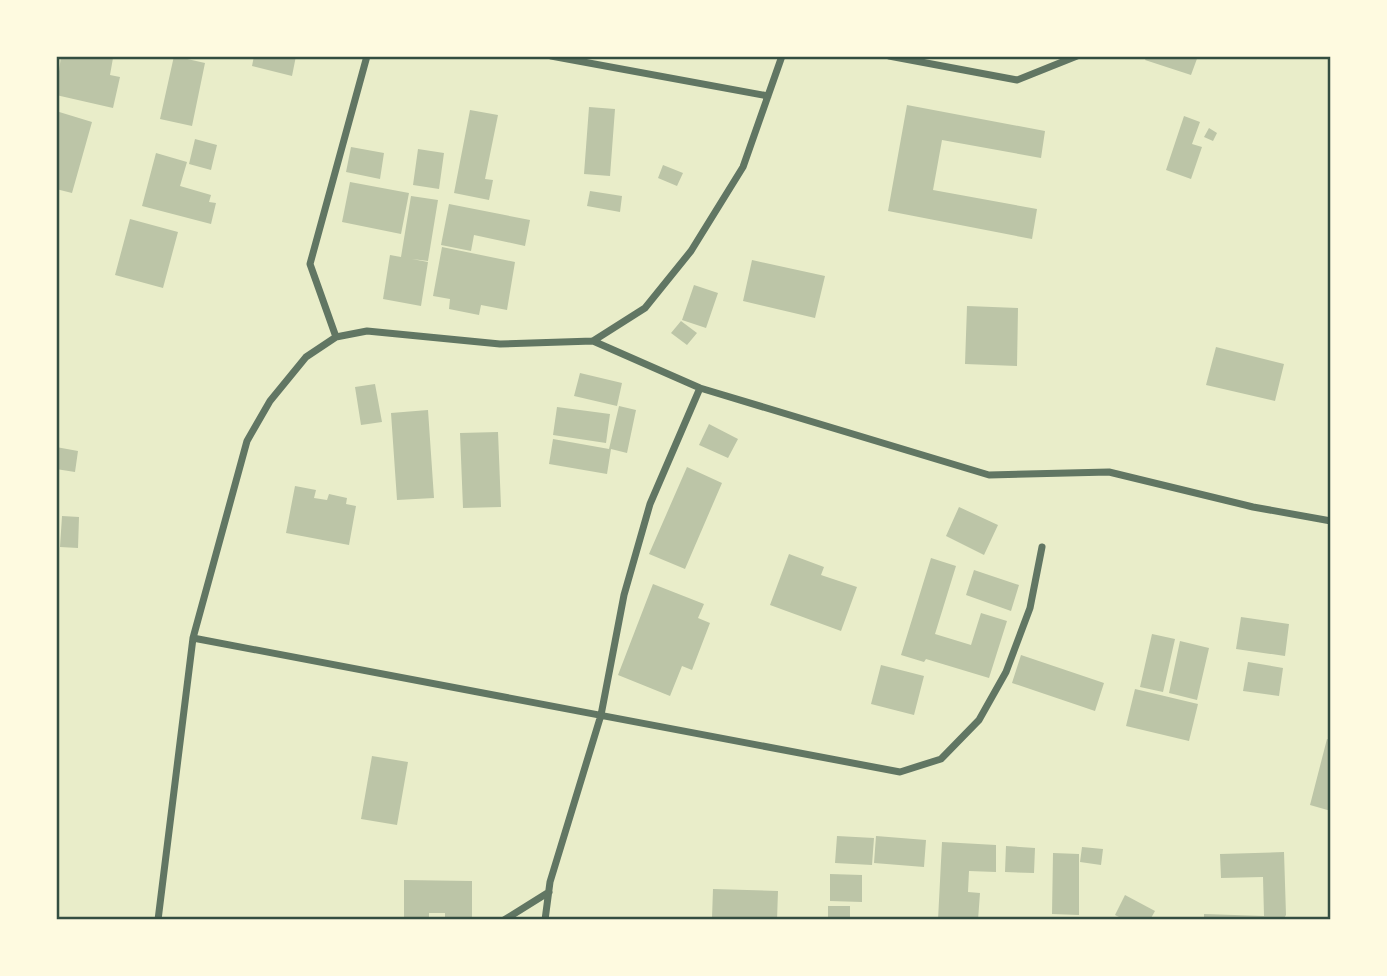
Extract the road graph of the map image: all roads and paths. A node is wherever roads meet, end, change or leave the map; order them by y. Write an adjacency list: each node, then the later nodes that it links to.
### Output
1 (367, 56): 7 (street)
2 (551, 56): 6 (street)
3 (782, 56): 6 (street)
4 (889, 56): 5 (street)
5 (1077, 56)
6 (768, 96): 8 (street)
7 (336, 337): 8 (street); 12 (street)
8 (593, 341): 9 (street)
9 (700, 388): 10 (street); 13 (street)
10 (1331, 521)
11 (1042, 547): 13 (street)
12 (193, 638): 13 (street); 15 (street)
13 (601, 715): 14 (street)
14 (549, 892): 16 (street); 17 (street)
15 (158, 920)
16 (504, 920)
17 (545, 920)

